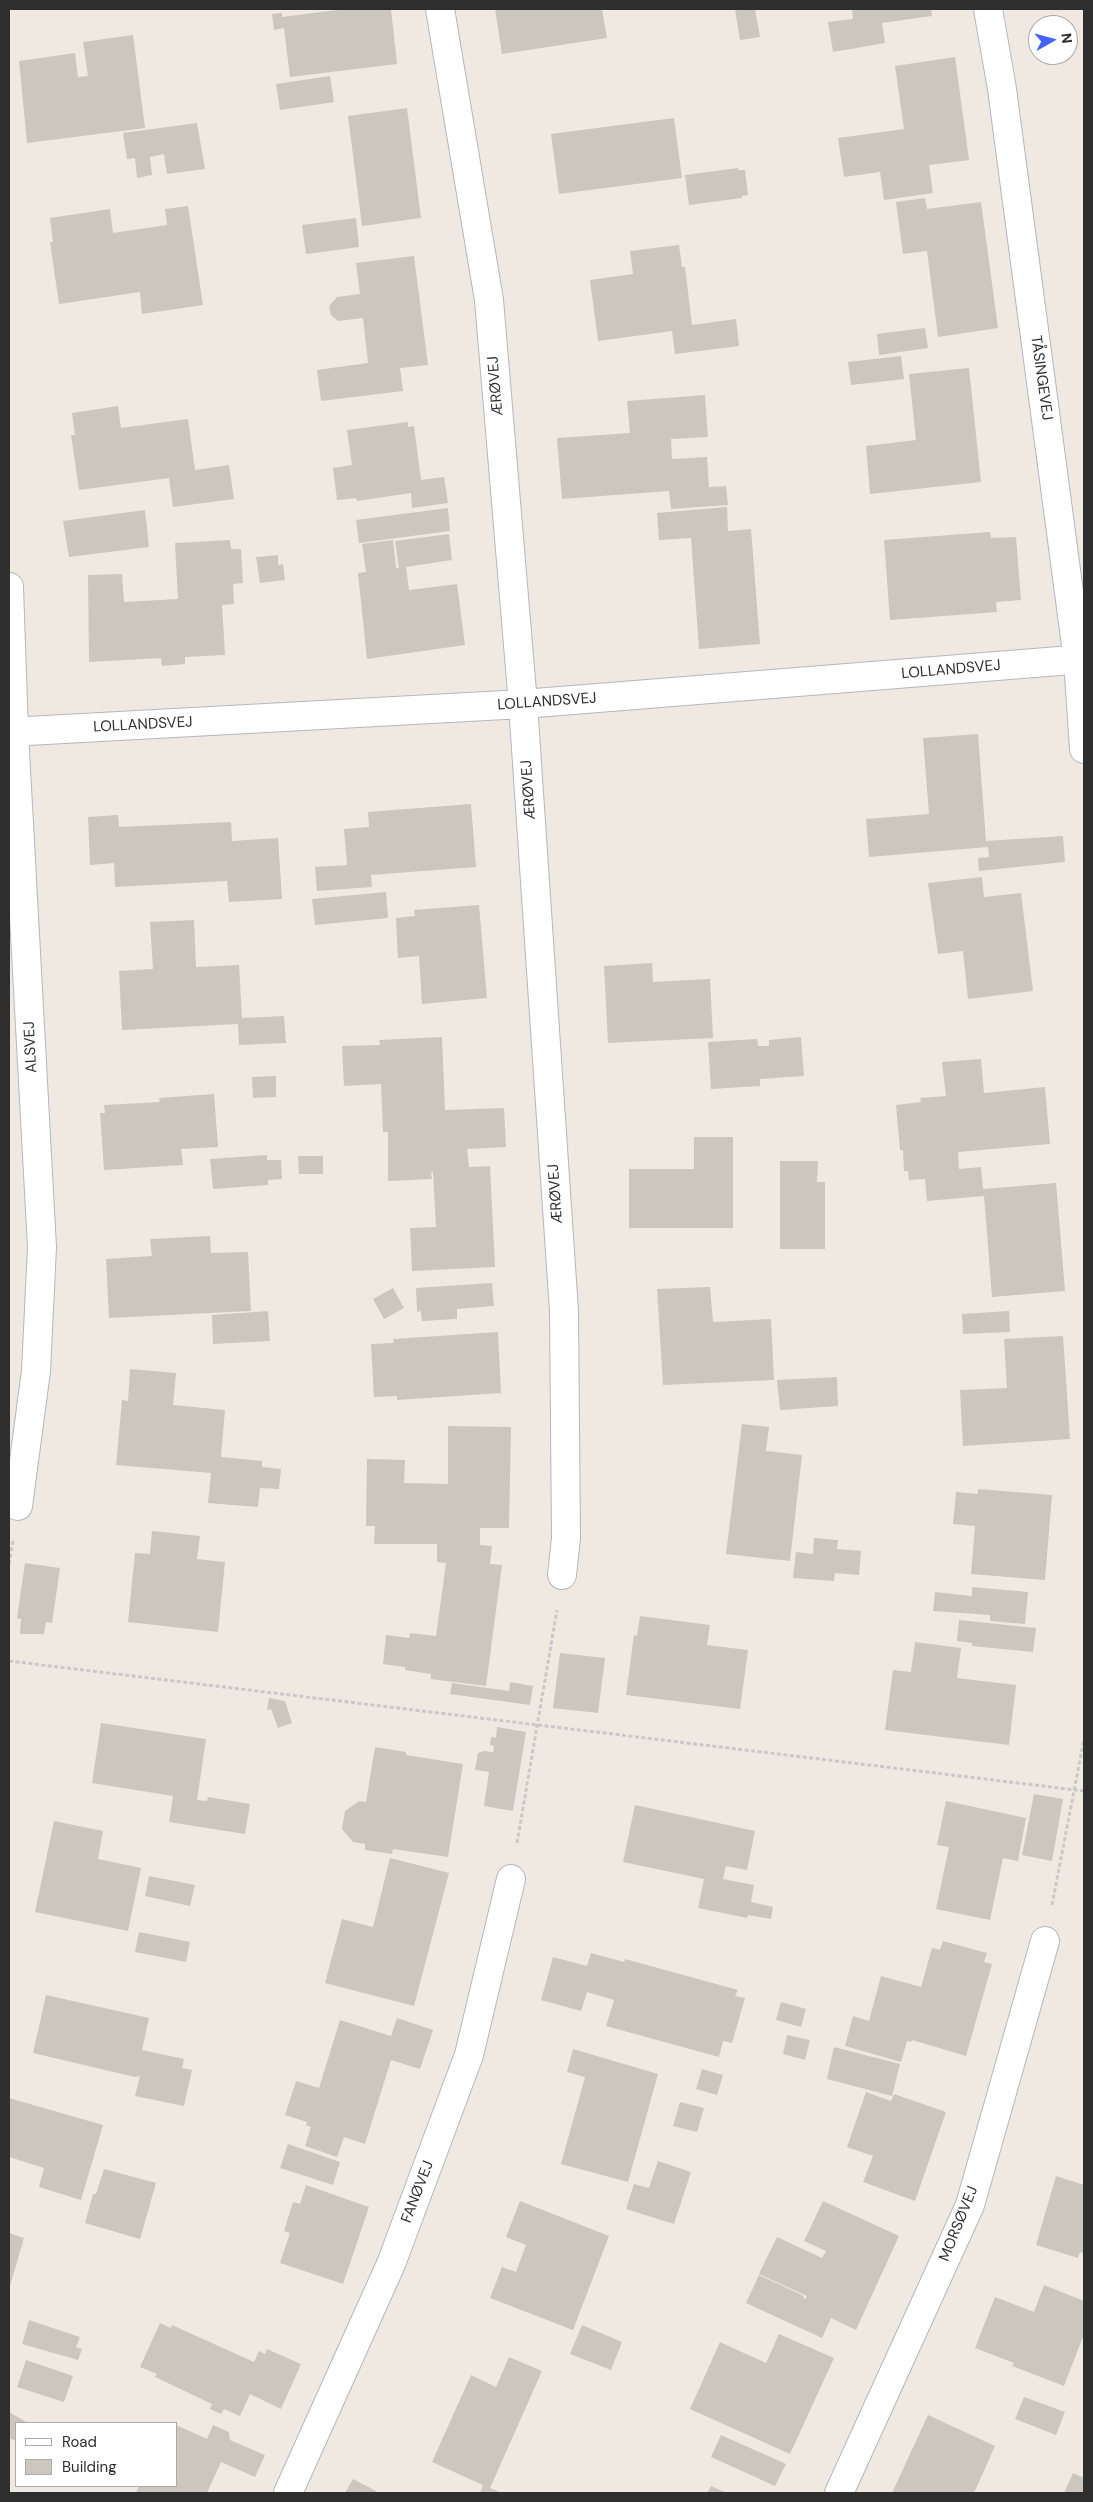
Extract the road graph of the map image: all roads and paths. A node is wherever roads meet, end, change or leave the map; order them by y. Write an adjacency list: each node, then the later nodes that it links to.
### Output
1 (440, 9): 5 (street, ÆRØVEJ)
2 (988, 9): 4 (street, TÅSINGEVEJ)
3 (9, 587): 6 (street, ALSVEJ)
4 (1081, 660): 5 (street, LOLLANDSVEJ); 7 (street, TÅSINGEVEJ)
5 (523, 704): 6 (street, LOLLANDSVEJ); 9 (street, ÆRØVEJ)
6 (11, 732): 8 (street, ALSVEJ)
7 (1084, 749)
8 (18, 1506)
9 (562, 1575): 11 (path)
10 (9, 1661): 11 (path)
11 (537, 1725): 13 (path); 15 (path)
12 (1084, 1739): 13 (path)
13 (1073, 1790): 14 (path); 16 (path)
14 (1084, 1791)
15 (511, 1878): 17 (street, FANØVEJ)
16 (1045, 1941): 18 (street, MORSØVEJ)
17 (288, 2493)
18 (838, 2493)

